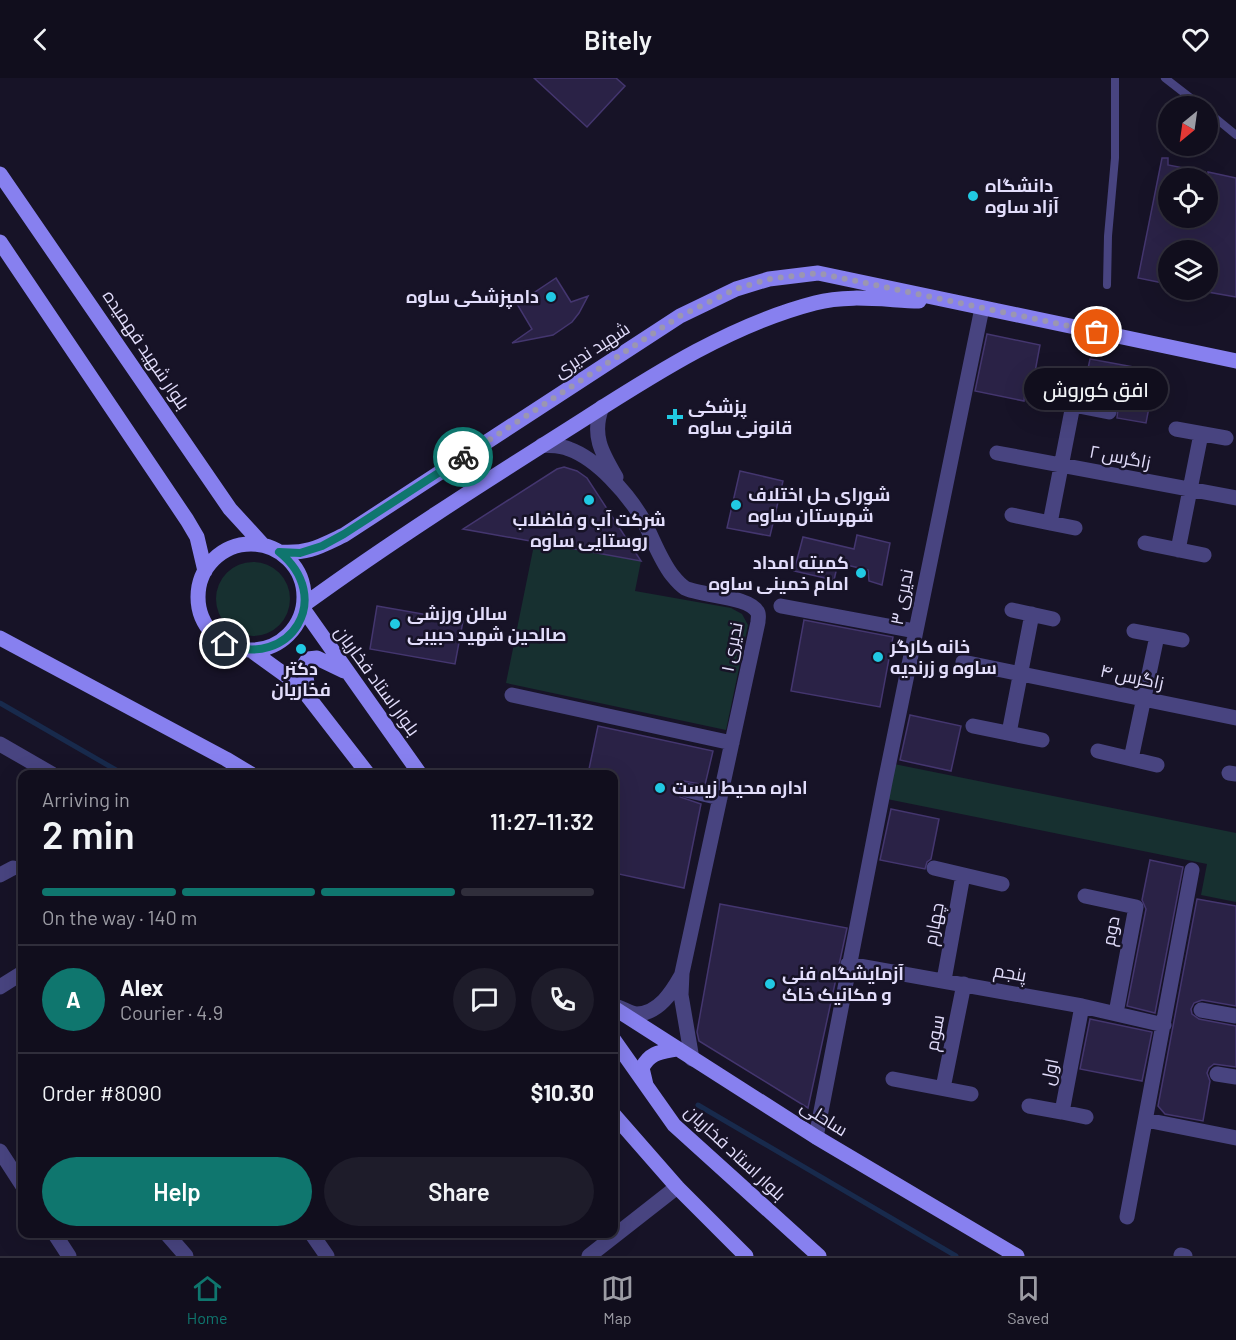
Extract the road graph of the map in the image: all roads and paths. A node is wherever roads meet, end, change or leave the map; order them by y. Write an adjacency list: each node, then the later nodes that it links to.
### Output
1 (1114, 78): 8 (lane)
2 (1165, 78): 3 (lane)
3 (1188, 96)
4 (1218, 120): 5 (lane)
5 (1236, 135)
6 (0, 174): 29 (street, بلوار شهید فهمیده)
7 (0, 242): 33 (street)
8 (1107, 285)
9 (955, 302): 10 (street, شهید ندیری); 14 (street, شهید ندیری); 31 (street, شهید ندیری)
10 (982, 308): 11 (street, شهید ندیری); 40 (street, ندیری ۳)
11 (1236, 361)
12 (1033, 397): 13 (street)
13 (1073, 405): 15 (street); 21 (street)
14 (602, 407): 19 (street, شهید ندیری); 23 (street)
15 (1109, 412)
16 (1176, 429): 17 (street)
17 (1202, 434): 18 (street); 22 (street)
18 (1226, 438)
19 (542, 445): 23 (street, ندیری ۱); 35 (street, شهید ندیری)
20 (997, 453): 21 (street, زاگرس ۲)
21 (1061, 465): 22 (street, زاگرس ۲); 26 (street)
22 (1191, 490): 24 (street, زاگرس ۲); 30 (street)
23 (625, 493): 55 (street, ندیری ۱)
24 (1236, 498)
25 (1012, 515): 26 (street)
26 (1050, 523): 27 (street)
27 (1075, 528)
28 (1145, 543): 30 (street)
29 (263, 545): 31 (street); 33 (street)
30 (1178, 549): 32 (street)
31 (279, 552): 35 (street)
32 (1204, 555)
33 (205, 571): 44 (street)
34 (781, 606): 40 (street)
35 (304, 607): 44 (street); 46 (street, بلوار استاد فخاریان)
36 (1012, 610): 37 (street)
37 (1032, 614): 38 (street); 47 (street)
38 (1053, 619)
39 (1134, 631): 41 (street)
40 (915, 632): 71 (street, ندیری ۳)
41 (1157, 636): 43 (street); 50 (street)
42 (0, 638): 61 (street)
43 (1182, 640)
44 (252, 651): 48 (street)
45 (963, 662): 47 (street, زاگرس ۴)
46 (347, 672): 48 (street); 63 (street, بلوار استاد فخاریان)
47 (1020, 674): 50 (street, زاگرس ۴); 53 (street)
48 (309, 695): 62 (street)
49 (512, 695): 55 (street)
50 (1144, 699): 51 (street, زاگرس ۴); 58 (street)
51 (1236, 718)
52 (973, 726): 53 (street)
53 (1009, 733): 54 (street)
54 (1042, 740)
55 (732, 743): 65 (street, ندیری ۱)
56 (0, 744): 60 (street)
57 (1098, 751): 58 (street)
58 (1131, 759): 59 (street)
59 (1157, 765)
60 (45, 770)
61 (244, 770)
62 (365, 770)
63 (417, 770)
64 (686, 790): 65 (street)
65 (720, 798): 72 (street, ندیری ۱)
66 (934, 868): 68 (street)
67 (1192, 870): 83 (street)
68 (963, 875): 69 (street); 74 (street, چهارم)
69 (1002, 884)
70 (1085, 896): 81 (street, دوم)
71 (848, 964): 74 (street, پنجم); 98 (street, ندیری ۳)
72 (682, 973): 78 (street); 86 (street)
73 (18, 976): 76 (street)
74 (944, 980): 75 (street, پنجم)
75 (964, 984): 77 (street, پنجم); 90 (street, سوم)
76 (0, 987)
77 (1082, 1006): 81 (street, پنجم); 94 (street, اول)
78 (618, 1008)
79 (618, 1010): 85 (street, ساحلی)
80 (1201, 1010): 82 (street)
81 (1116, 1013): 83 (street, پنجم)
82 (1236, 1016)
83 (1164, 1025): 97 (street)
84 (618, 1046): 91 (street, بلوار استاد فخاریان)
85 (677, 1049): 86 (street, ساحلی); 91 (street)
86 (692, 1059): 98 (street, ساحلی)
87 (1217, 1074): 88 (street)
88 (1236, 1077)
89 (893, 1079): 90 (street)
90 (943, 1088): 92 (street)
91 (648, 1091): 114 (street, بلوار استاد فخاریان)
92 (971, 1094)
93 (1029, 1106): 94 (street, اول)
94 (1062, 1112): 95 (street)
95 (1086, 1117)
96 (618, 1120): 102 (street)
97 (1146, 1120): 99 (street); 103 (street)
98 (816, 1137): 115 (street, ساحلی)
99 (1236, 1138)
100 (0, 1151): 101 (street)
101 (18, 1179)
102 (677, 1187): 104 (street); 113 (street)
103 (1127, 1217)
104 (618, 1233)
105 (58, 1238): 110 (street)
106 (170, 1238): 111 (street)
107 (314, 1238): 109 (street)
108 (612, 1238): 112 (street)
109 (325, 1253)
110 (69, 1256)
111 (186, 1256)
112 (589, 1256)
113 (746, 1256)
114 (819, 1256)
115 (1017, 1256)

